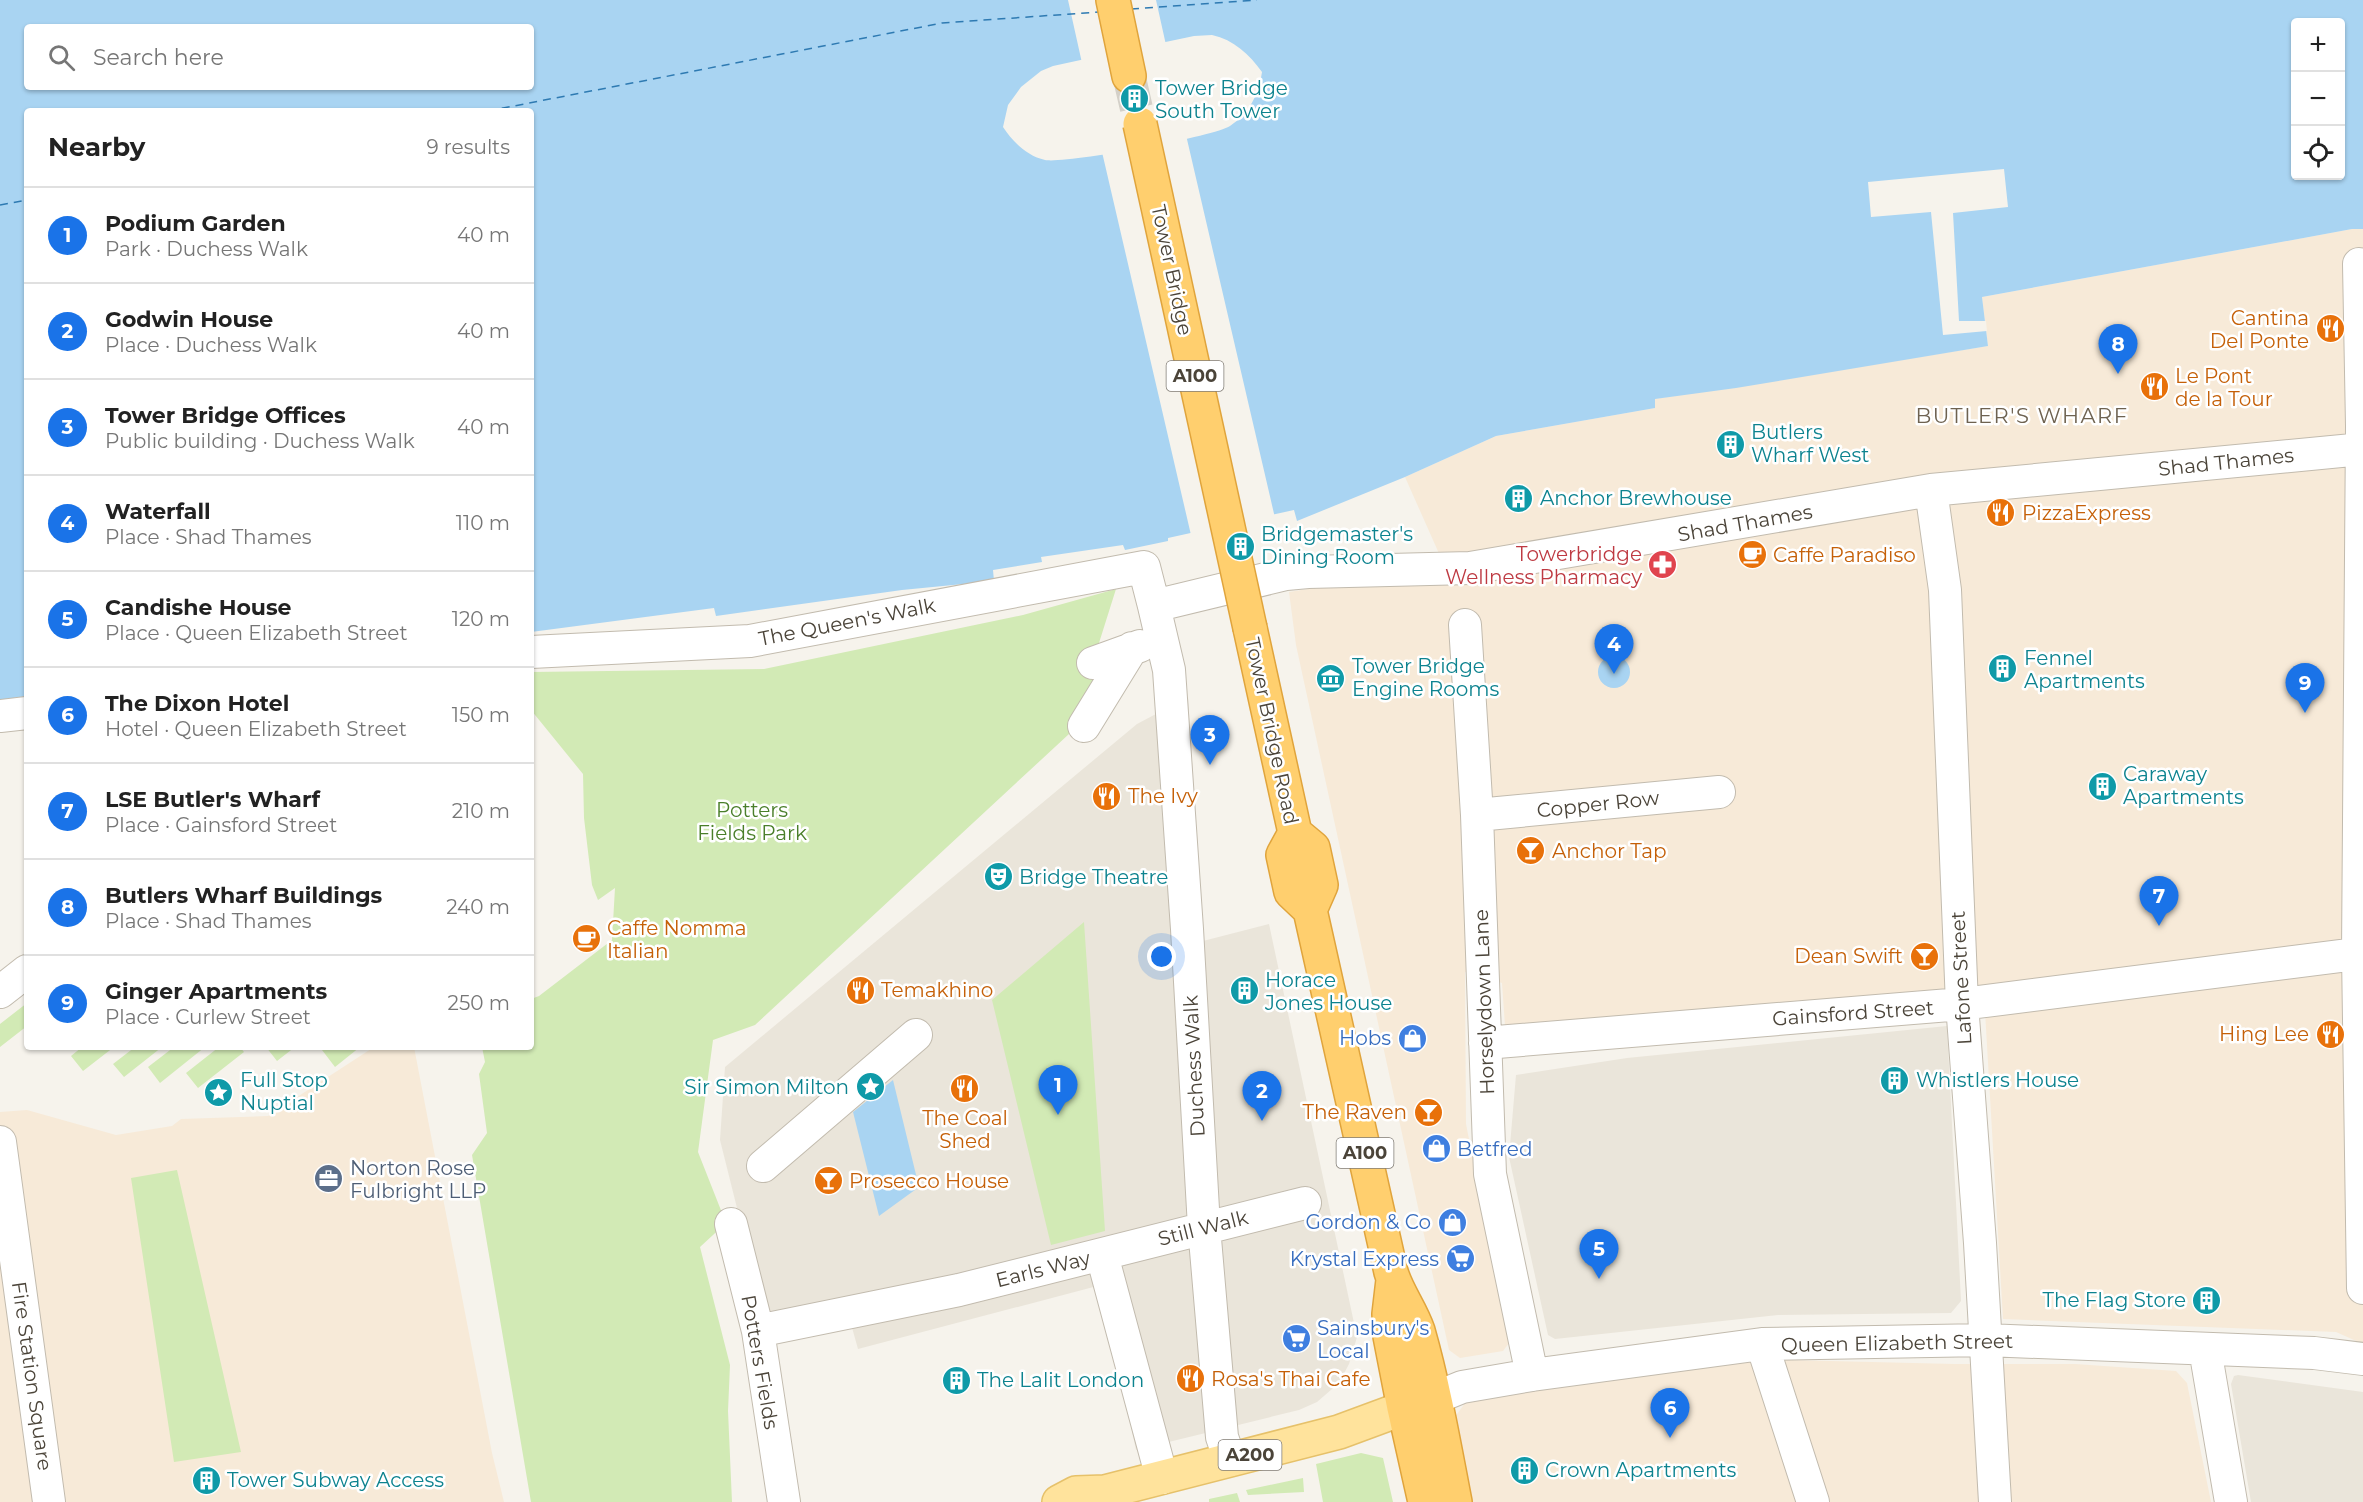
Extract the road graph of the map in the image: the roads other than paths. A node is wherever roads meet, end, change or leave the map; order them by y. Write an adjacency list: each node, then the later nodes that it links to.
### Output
1 (1113, 0): 2 (highway)
2 (1129, 76)
3 (1140, 124): 9 (highway, Tower Bridge / A100, bridge)
4 (2359, 264): 5 (street)
5 (2363, 449): 6 (street, Shad Thames); 19 (street)
6 (1931, 490): 7 (street, Shad Thames); 22 (street, Lafone Street)
7 (1151, 594): 11 (street, The Queen's Walk); 12 (street, Duchess Walk)
8 (1465, 625): 18 (street, Horselydown Lane)
9 (1250, 628): 31 (highway, Tower Bridge Road / A100)
10 (1132, 648): 12 (street); 13 (street); 16 (street)
11 (534, 652)
12 (1165, 656): 29 (street, Duchess Walk)
13 (1093, 663)
14 (24, 713): 15 (street)
15 (0, 716)
16 (1084, 726)
17 (1719, 792): 18 (street, Copper Row)
18 (1477, 815): 24 (street, Horselydown Lane)
19 (2360, 953): 22 (street, Gainsford Street); 32 (street)
20 (24, 973): 21 (street)
21 (0, 993)
22 (1962, 1004): 24 (street, Gainsford Street); 34 (street, Lafone Street)
23 (916, 1035): 26 (street)
24 (1485, 1043): 38 (street, Horselydown Lane)
25 (0, 1142): 44 (street, Fire Station Square)
26 (763, 1166)
27 (1305, 1203): 29 (street, Still Walk)
28 (731, 1224): 33 (street, Potters Fields)
29 (1204, 1227): 30 (street, Still Walk); 41 (street, Duchess Walk)
30 (1102, 1255): 33 (street, Earls Way); 42 (street, Earls Way)
31 (1394, 1280): 39 (highway, Tower Bridge Road / A100); 40 (highway, Tower Bridge Road / A100)
32 (2363, 1288)
33 (758, 1331): 45 (street, Potters Fields)
34 (1986, 1340): 35 (street, Queen Elizabeth Street); 36 (street, Queen Elizabeth Street); 50 (street, Lafone Street)
35 (1762, 1344): 38 (street, Queen Elizabeth Street); 49 (street)
36 (2205, 1349): 37 (street, Queen Elizabeth Street); 51 (street)
37 (2363, 1359)
38 (1532, 1375): 39 (street, Queen Elizabeth Street)
39 (1435, 1398): 48 (highway, Tower Bridge Road / A100)
40 (1404, 1408): 41 (main road, A200); 47 (highway, Tower Bridge Road / A100)
41 (1230, 1460): 42 (main road, A200)
42 (1162, 1478): 43 (main road, A200)
43 (1102, 1497): 46 (main road, A200)
44 (49, 1502)
45 (784, 1502)
46 (1059, 1502)
47 (1425, 1502)
48 (1455, 1502)
49 (1813, 1502)
50 (1995, 1502)
51 (2231, 1502)

